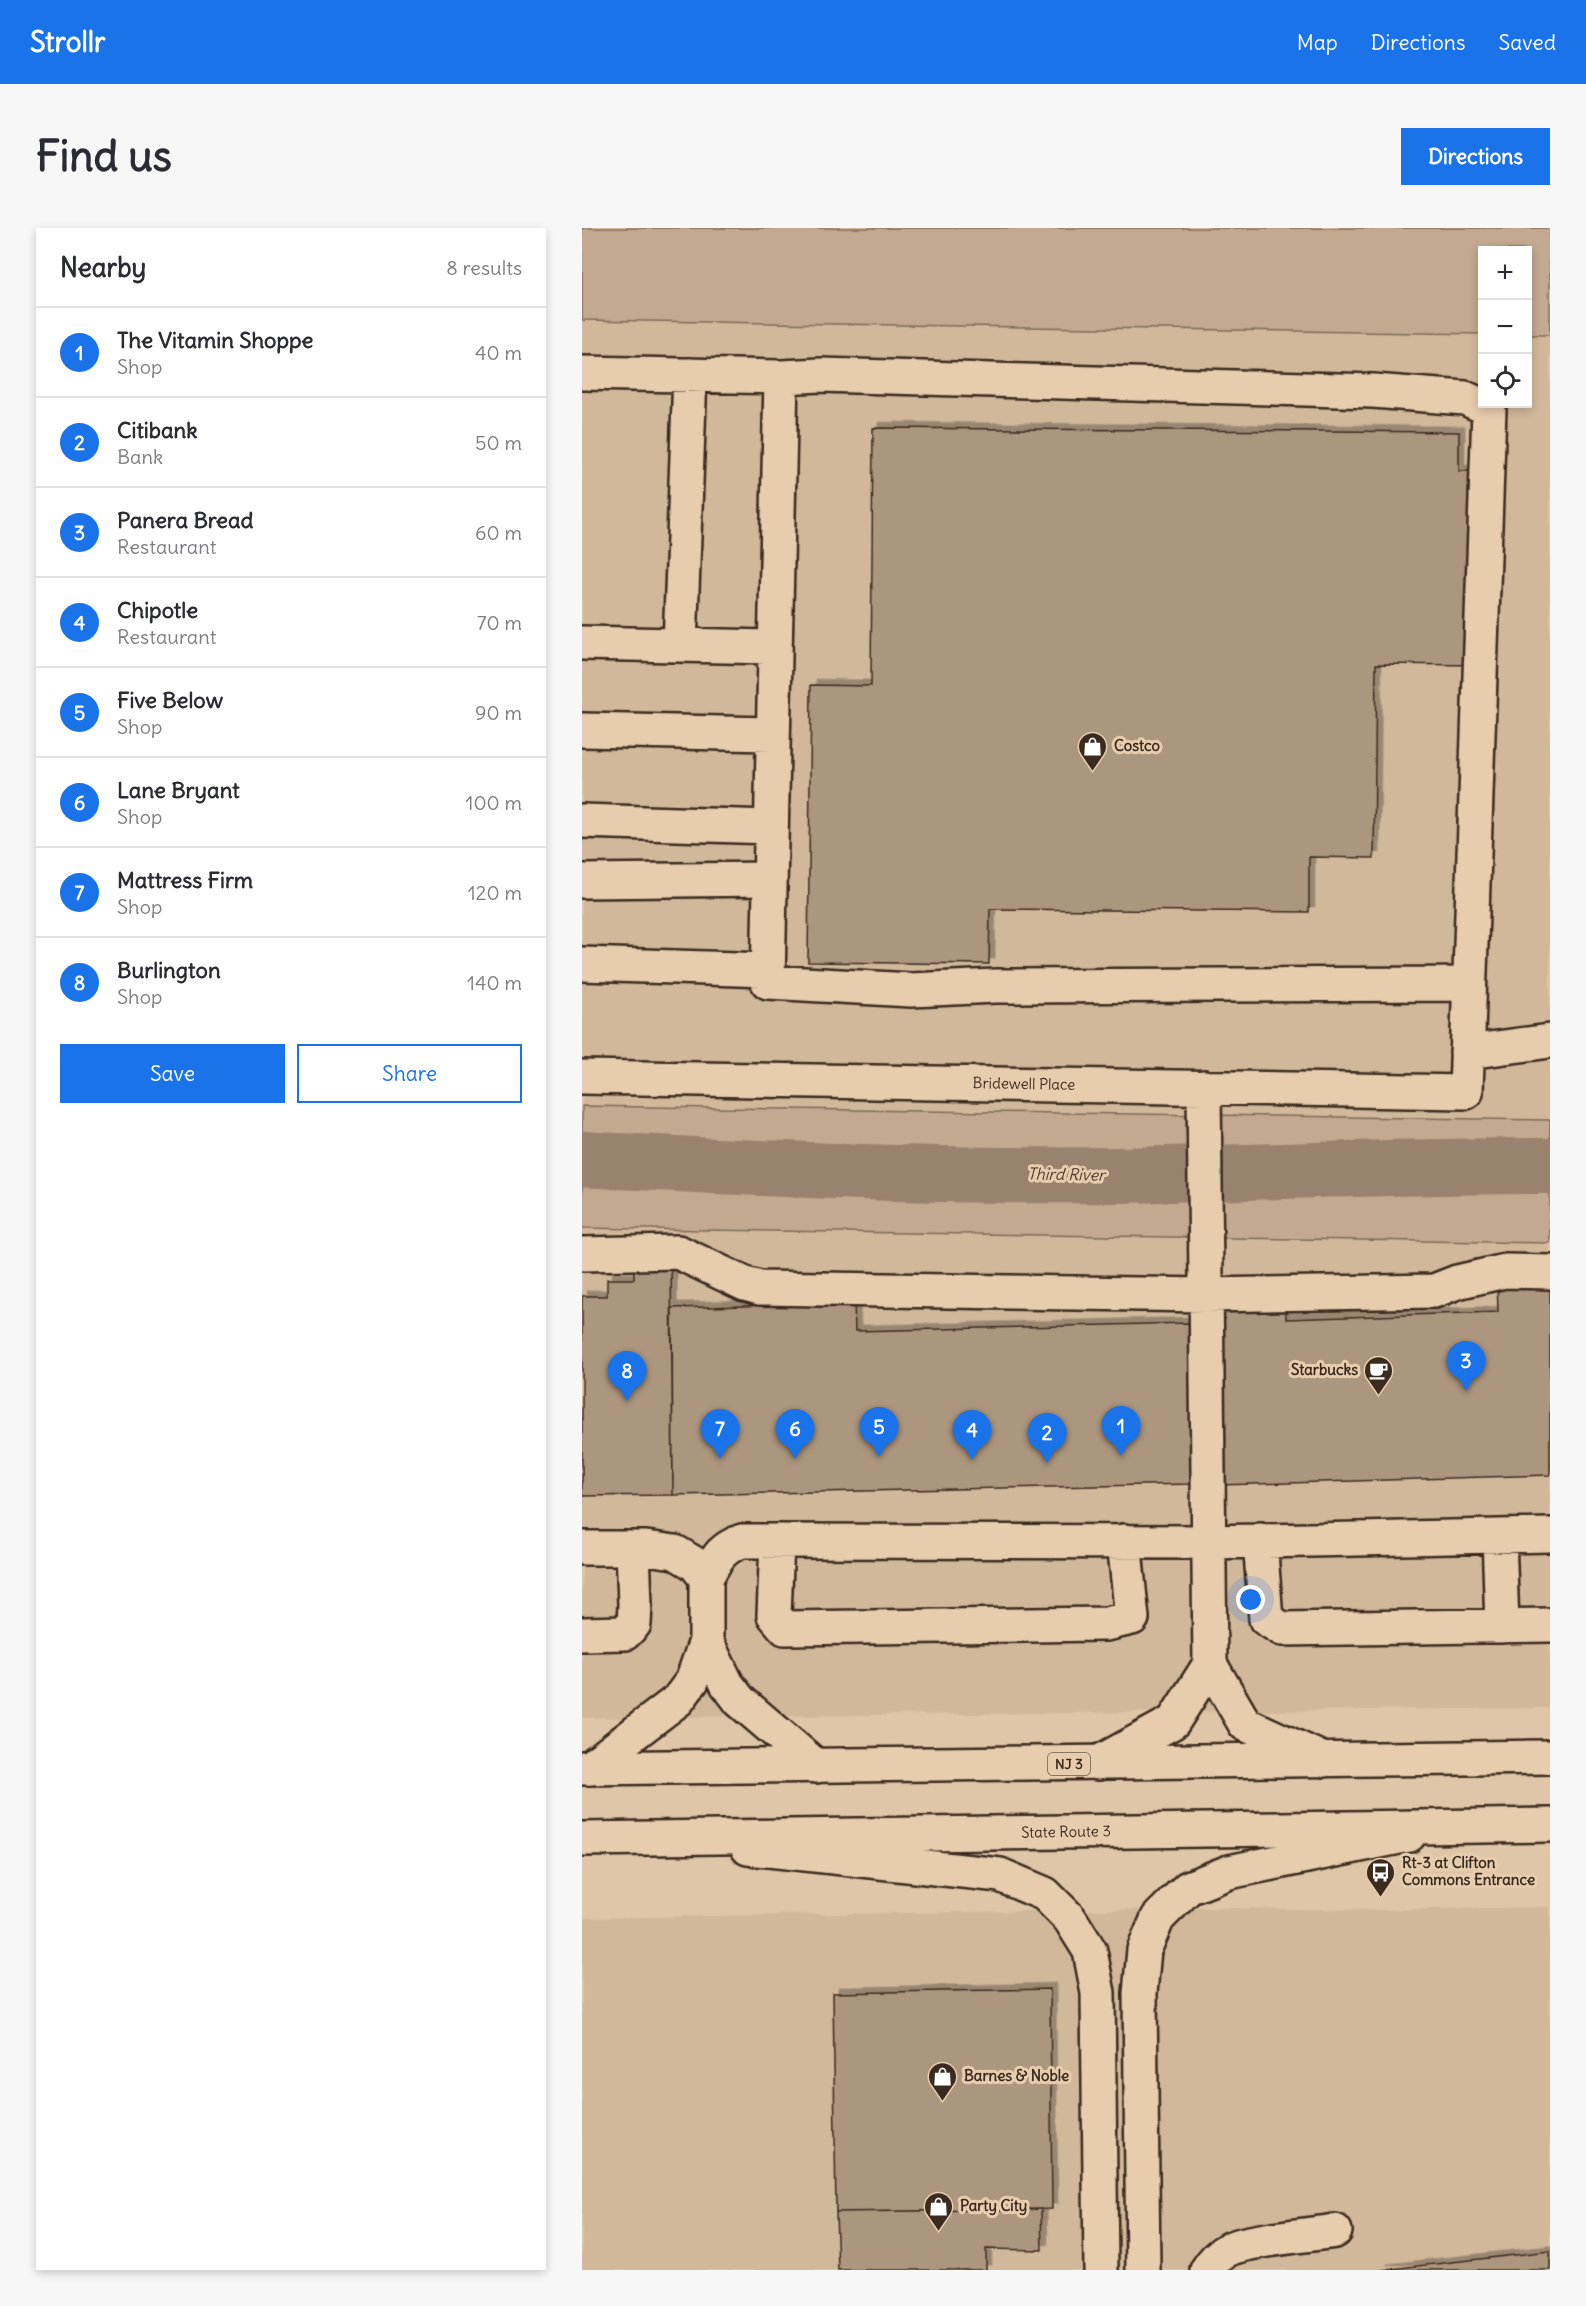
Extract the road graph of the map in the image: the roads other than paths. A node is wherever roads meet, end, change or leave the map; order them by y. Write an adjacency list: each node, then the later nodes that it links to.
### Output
1 (582, 373): 2 (main road)
2 (690, 375): 3 (main road); 5 (main road)
3 (782, 377): 6 (main road); 15 (main road)
4 (582, 643): 5 (main road)
5 (680, 645): 6 (main road)
6 (775, 647): 8 (main road)
7 (582, 730): 8 (main road)
8 (773, 734): 10 (main road)
9 (582, 821): 10 (main road)
10 (771, 827): 11 (main road)
11 (770, 879): 12 (main road); 14 (main road)
12 (582, 881)
13 (582, 964): 14 (main road)
14 (768, 970): 15 (main road)
15 (1469, 984): 17 (main road)
16 (1550, 1041): 17 (main road)
17 (1467, 1052): 19 (main road, Bridewell Place)
18 (582, 1077): 19 (main road, Bridewell Place)
19 (1204, 1103): 22 (main road)
20 (582, 1254): 22 (main road)
21 (1550, 1272): 22 (main road)
22 (1206, 1295): 28 (main road)
23 (1550, 1535): 24 (main road)
24 (1499, 1536): 25 (main road); 33 (main road)
25 (1260, 1540): 28 (main road); 33 (main road)
26 (777, 1541): 27 (main road); 27 (main road); 31 (main road)
27 (1124, 1541): 28 (main road)
28 (1209, 1542): 36 (main road)
29 (582, 1548): 30 (main road)
30 (633, 1548): 31 (main road); 34 (main road)
31 (706, 1578): 35 (main road)
32 (1550, 1625): 33 (main road)
33 (1502, 1626)
34 (582, 1634)
35 (706, 1641): 40 (main road); 41 (main road)
36 (1210, 1664): 38 (main road); 39 (main road)
37 (1550, 1757): 38 (main road, NJ 3)
38 (1324, 1760): 39 (main road, NJ 3)
39 (1098, 1763): 40 (main road, NJ 3)
40 (816, 1766): 41 (main road, NJ 3)
41 (585, 1768)
42 (1550, 1825): 43 (main road, State Route 3)
43 (1451, 1827): 44 (main road, State Route 3); 48 (main road)
44 (660, 1838): 45 (main road); 47 (main road)
45 (582, 1841)
46 (1335, 2231): 49 (main road)
47 (1101, 2270)
48 (1143, 2270)
49 (1207, 2270)

